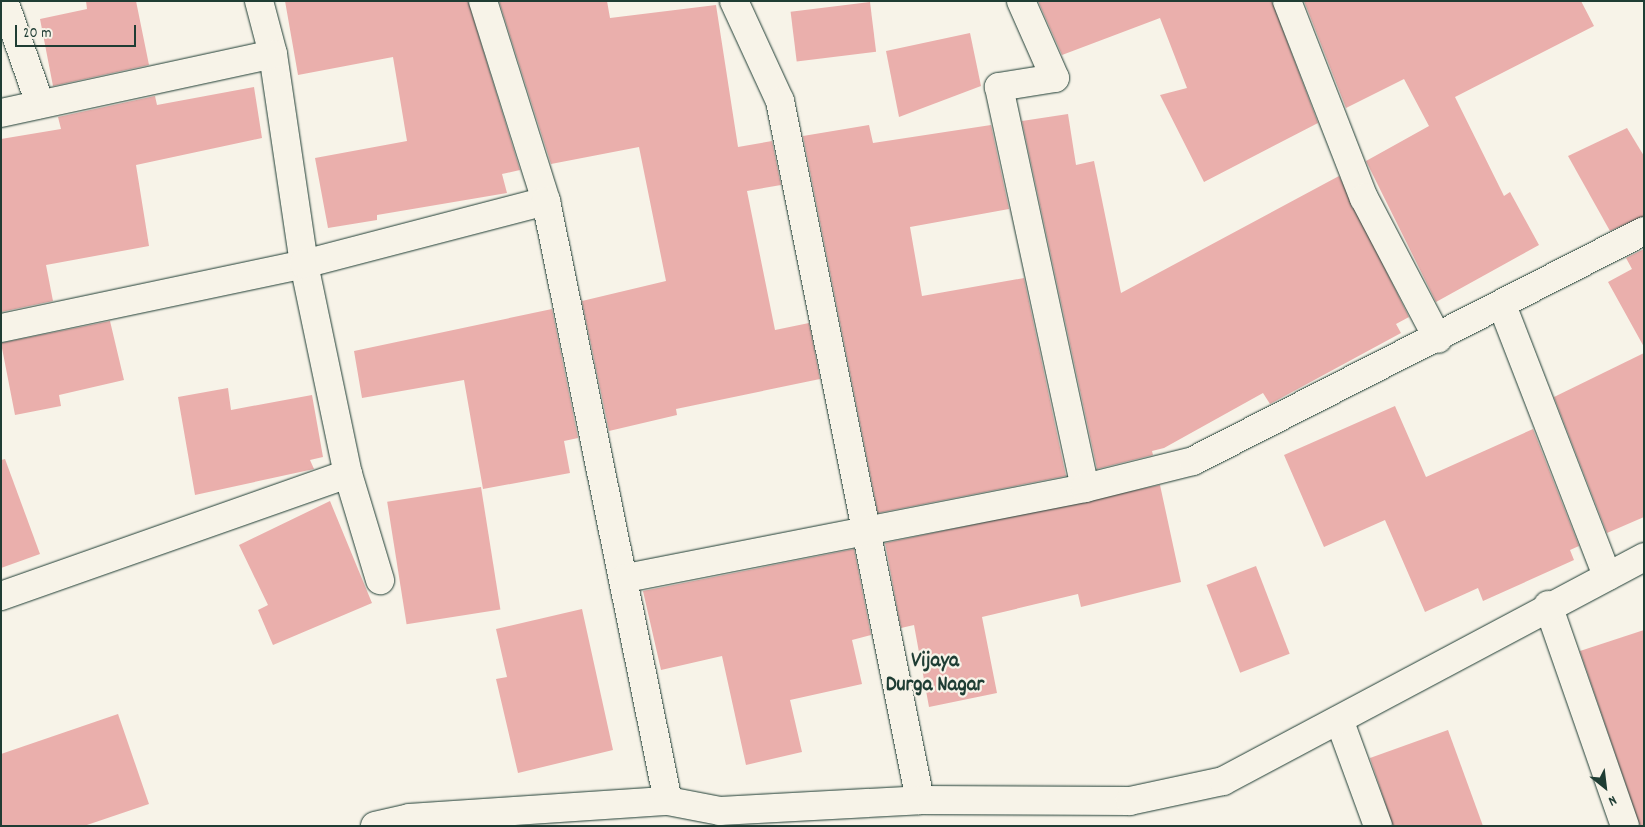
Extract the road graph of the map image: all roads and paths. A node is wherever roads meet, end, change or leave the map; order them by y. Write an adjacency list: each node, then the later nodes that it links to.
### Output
1 (4, 1): 8 (street)
2 (259, 1): 7 (street)
3 (483, 1): 10 (street)
4 (734, 1): 18 (street)
5 (1020, 1): 17 (street)
6 (1287, 1): 15 (street)
7 (273, 54): 8 (street); 12 (street)
8 (40, 104): 9 (street)
9 (1, 113)
10 (546, 201): 12 (street); 21 (street)
11 (1644, 231): 13 (street)
12 (304, 264): 14 (street); 16 (street)
13 (1502, 305): 15 (street); 20 (street)
14 (1, 328)
15 (1438, 339): 17 (street)
16 (348, 474): 22 (street); 23 (street)
17 (1084, 488): 18 (street)
18 (864, 532): 21 (street); 26 (street)
19 (1644, 557): 20 (street)
20 (1607, 576): 24 (street)
21 (626, 578): 27 (street)
22 (380, 580)
23 (1, 596)
24 (1548, 606): 25 (street); 31 (street)
25 (1340, 722): 26 (street); 30 (street)
26 (920, 800): 28 (street)
27 (668, 801): 28 (street); 29 (street)
28 (722, 818)
29 (375, 826)
30 (1378, 826)
31 (1625, 826)

